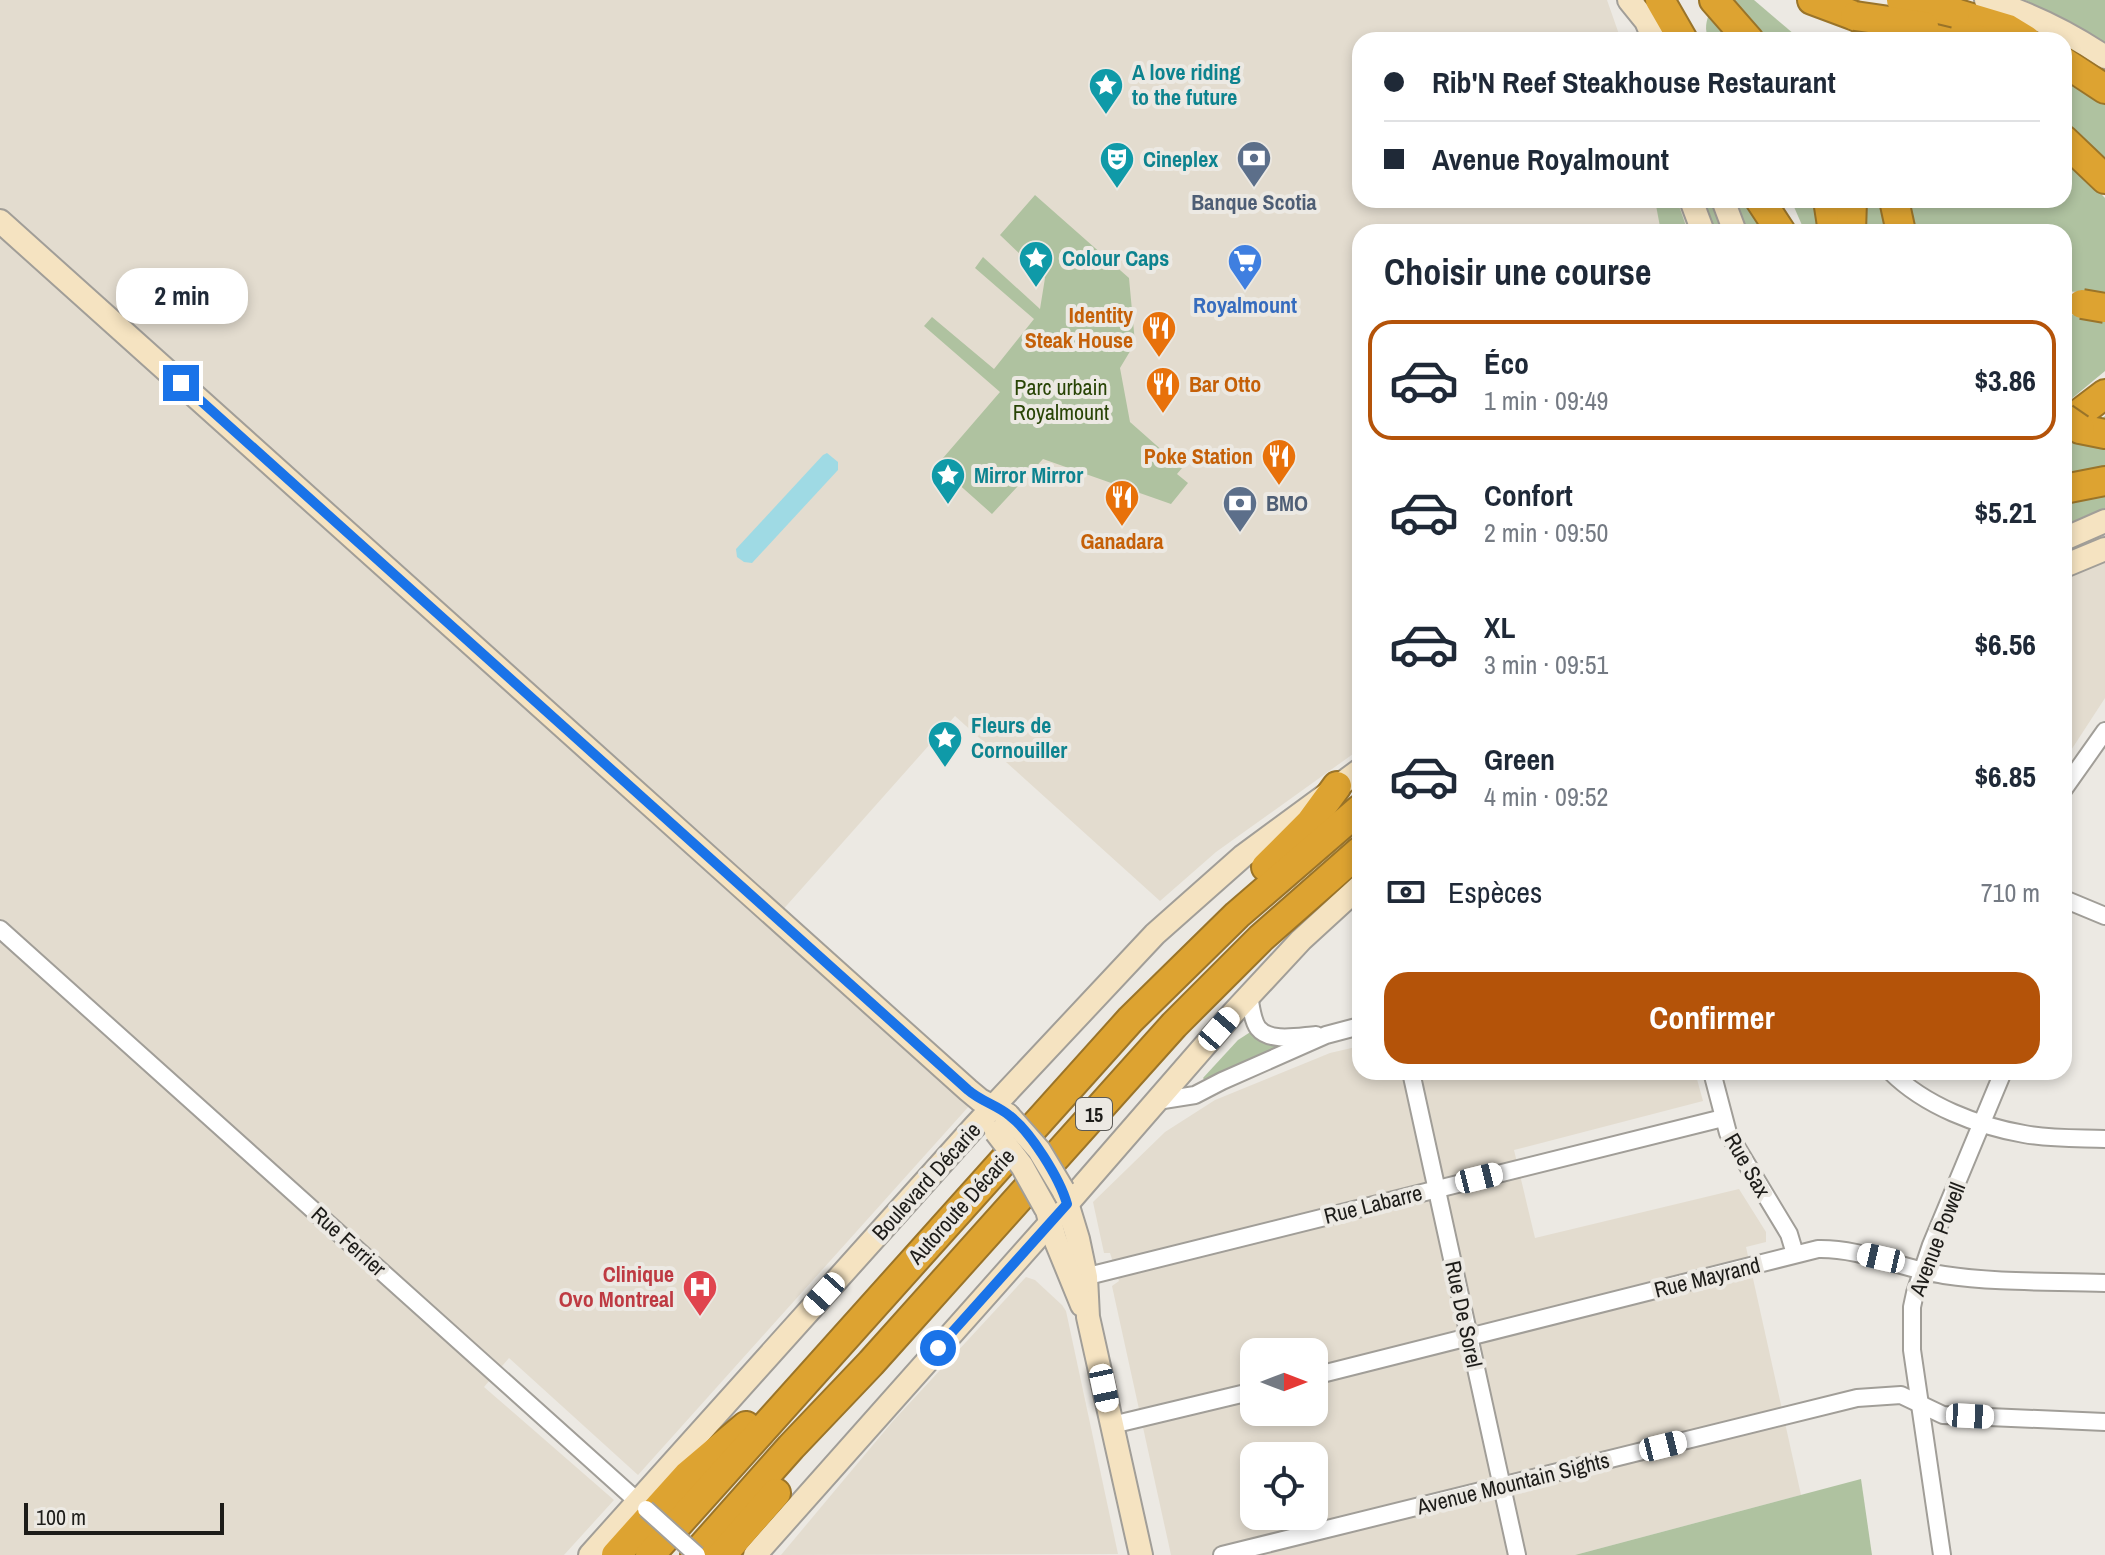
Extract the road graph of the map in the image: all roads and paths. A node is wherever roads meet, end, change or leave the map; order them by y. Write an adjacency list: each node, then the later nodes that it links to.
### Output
1 (1629, 0): 9 (main road); 10 (main road)
2 (1660, 0): 11 (highway)
3 (1714, 0): 12 (highway)
4 (1812, 0): 7 (highway)
5 (1901, 0): 8 (highway, bridge)
6 (1986, 0): 15 (main road)
7 (1855, 16): 8 (highway, bridge); 13 (highway)
8 (1967, 30): 14 (highway)
9 (1637, 32)
10 (1651, 32)
11 (1678, 32)
12 (1743, 32)
13 (1888, 32)
14 (2013, 32)
15 (2063, 32)
16 (2072, 38): 17 (main road)
17 (2105, 57)
18 (2072, 67): 19 (highway)
19 (2105, 89)
20 (2072, 148): 21 (highway)
21 (2105, 179)
22 (0, 221): 49 (main road)
23 (2105, 394): 24 (highway)
24 (2075, 426)
25 (2105, 481): 26 (highway)
26 (2072, 487)
27 (2105, 521): 28 (main road)
28 (2072, 535)
29 (2105, 549): 30 (main road)
30 (2072, 563)
31 (2105, 731): 33 (street)
32 (1349, 778): 38 (highway); 49 (main road, Boulevard Décarie)
33 (2072, 778)
34 (1352, 816): 38 (highway, Autoroute Décarie / 15)
35 (1352, 858): 61 (highway, Autoroute Décarie / 15)
36 (1352, 893): 41 (main road)
37 (2072, 902): 39 (street)
38 (1237, 915): 60 (highway, Autoroute Décarie / 15)
39 (2105, 916)
40 (0, 929): 68 (street, Rue Ferrier)
41 (1249, 996): 43 (street); 48 (main road)
42 (1352, 1028): 43 (street)
43 (1326, 1035): 48 (street)
44 (1413, 1080): 53 (street, Rue De Sorel)
45 (1714, 1080): 50 (street, Rue Sax)
46 (1900, 1080): 51 (street)
47 (2000, 1080): 51 (street, Avenue Powell)
48 (1157, 1101): 54 (main road)
49 (991, 1111): 54 (main road, bridge); 68 (main road, Boulevard Décarie)
50 (1723, 1118): 53 (street, Rue Labarre); 55 (street, Rue Sax)
51 (1982, 1123): 52 (street); 56 (street, Avenue Powell)
52 (2105, 1139)
53 (1436, 1188): 57 (street, Rue Labarre); 59 (street, Rue De Sorel)
54 (1057, 1206): 57 (main road); 75 (main road)
55 (1795, 1254): 56 (street, Rue Mayrand); 59 (street, Rue Mayrand)
56 (1922, 1269): 58 (street, Rue Mayrand); 64 (street, Avenue Powell)
57 (1078, 1278): 66 (main road)
58 (2105, 1283)
59 (1469, 1337): 62 (street, Rue Mayrand); 67 (street, Rue De Sorel)
60 (829, 1355): 71 (highway); 72 (highway, Autoroute Décarie / 15)
61 (871, 1363): 73 (highway, Autoroute Décarie / 15); 74 (highway)
62 (1328, 1372)
63 (1240, 1394): 66 (street)
64 (1919, 1403): 65 (street, Avenue Mountain Sights); 67 (street, Avenue Mountain Sights); 79 (street, Avenue Powell)
65 (2105, 1422)
66 (1112, 1425): 76 (main road)
67 (1502, 1487): 69 (street, Avenue Mountain Sights); 78 (street, Rue De Sorel)
68 (642, 1505): 70 (main road, Boulevard Décarie); 73 (street, Rue Ferrier, bridge)
69 (1245, 1552): 77 (street, Avenue Mountain Sights)
70 (590, 1555)
71 (616, 1555)
72 (650, 1555)
73 (696, 1555)
74 (722, 1555)
75 (755, 1555)
76 (1141, 1555)
77 (1222, 1555)
78 (1517, 1555)
79 (1942, 1555)

